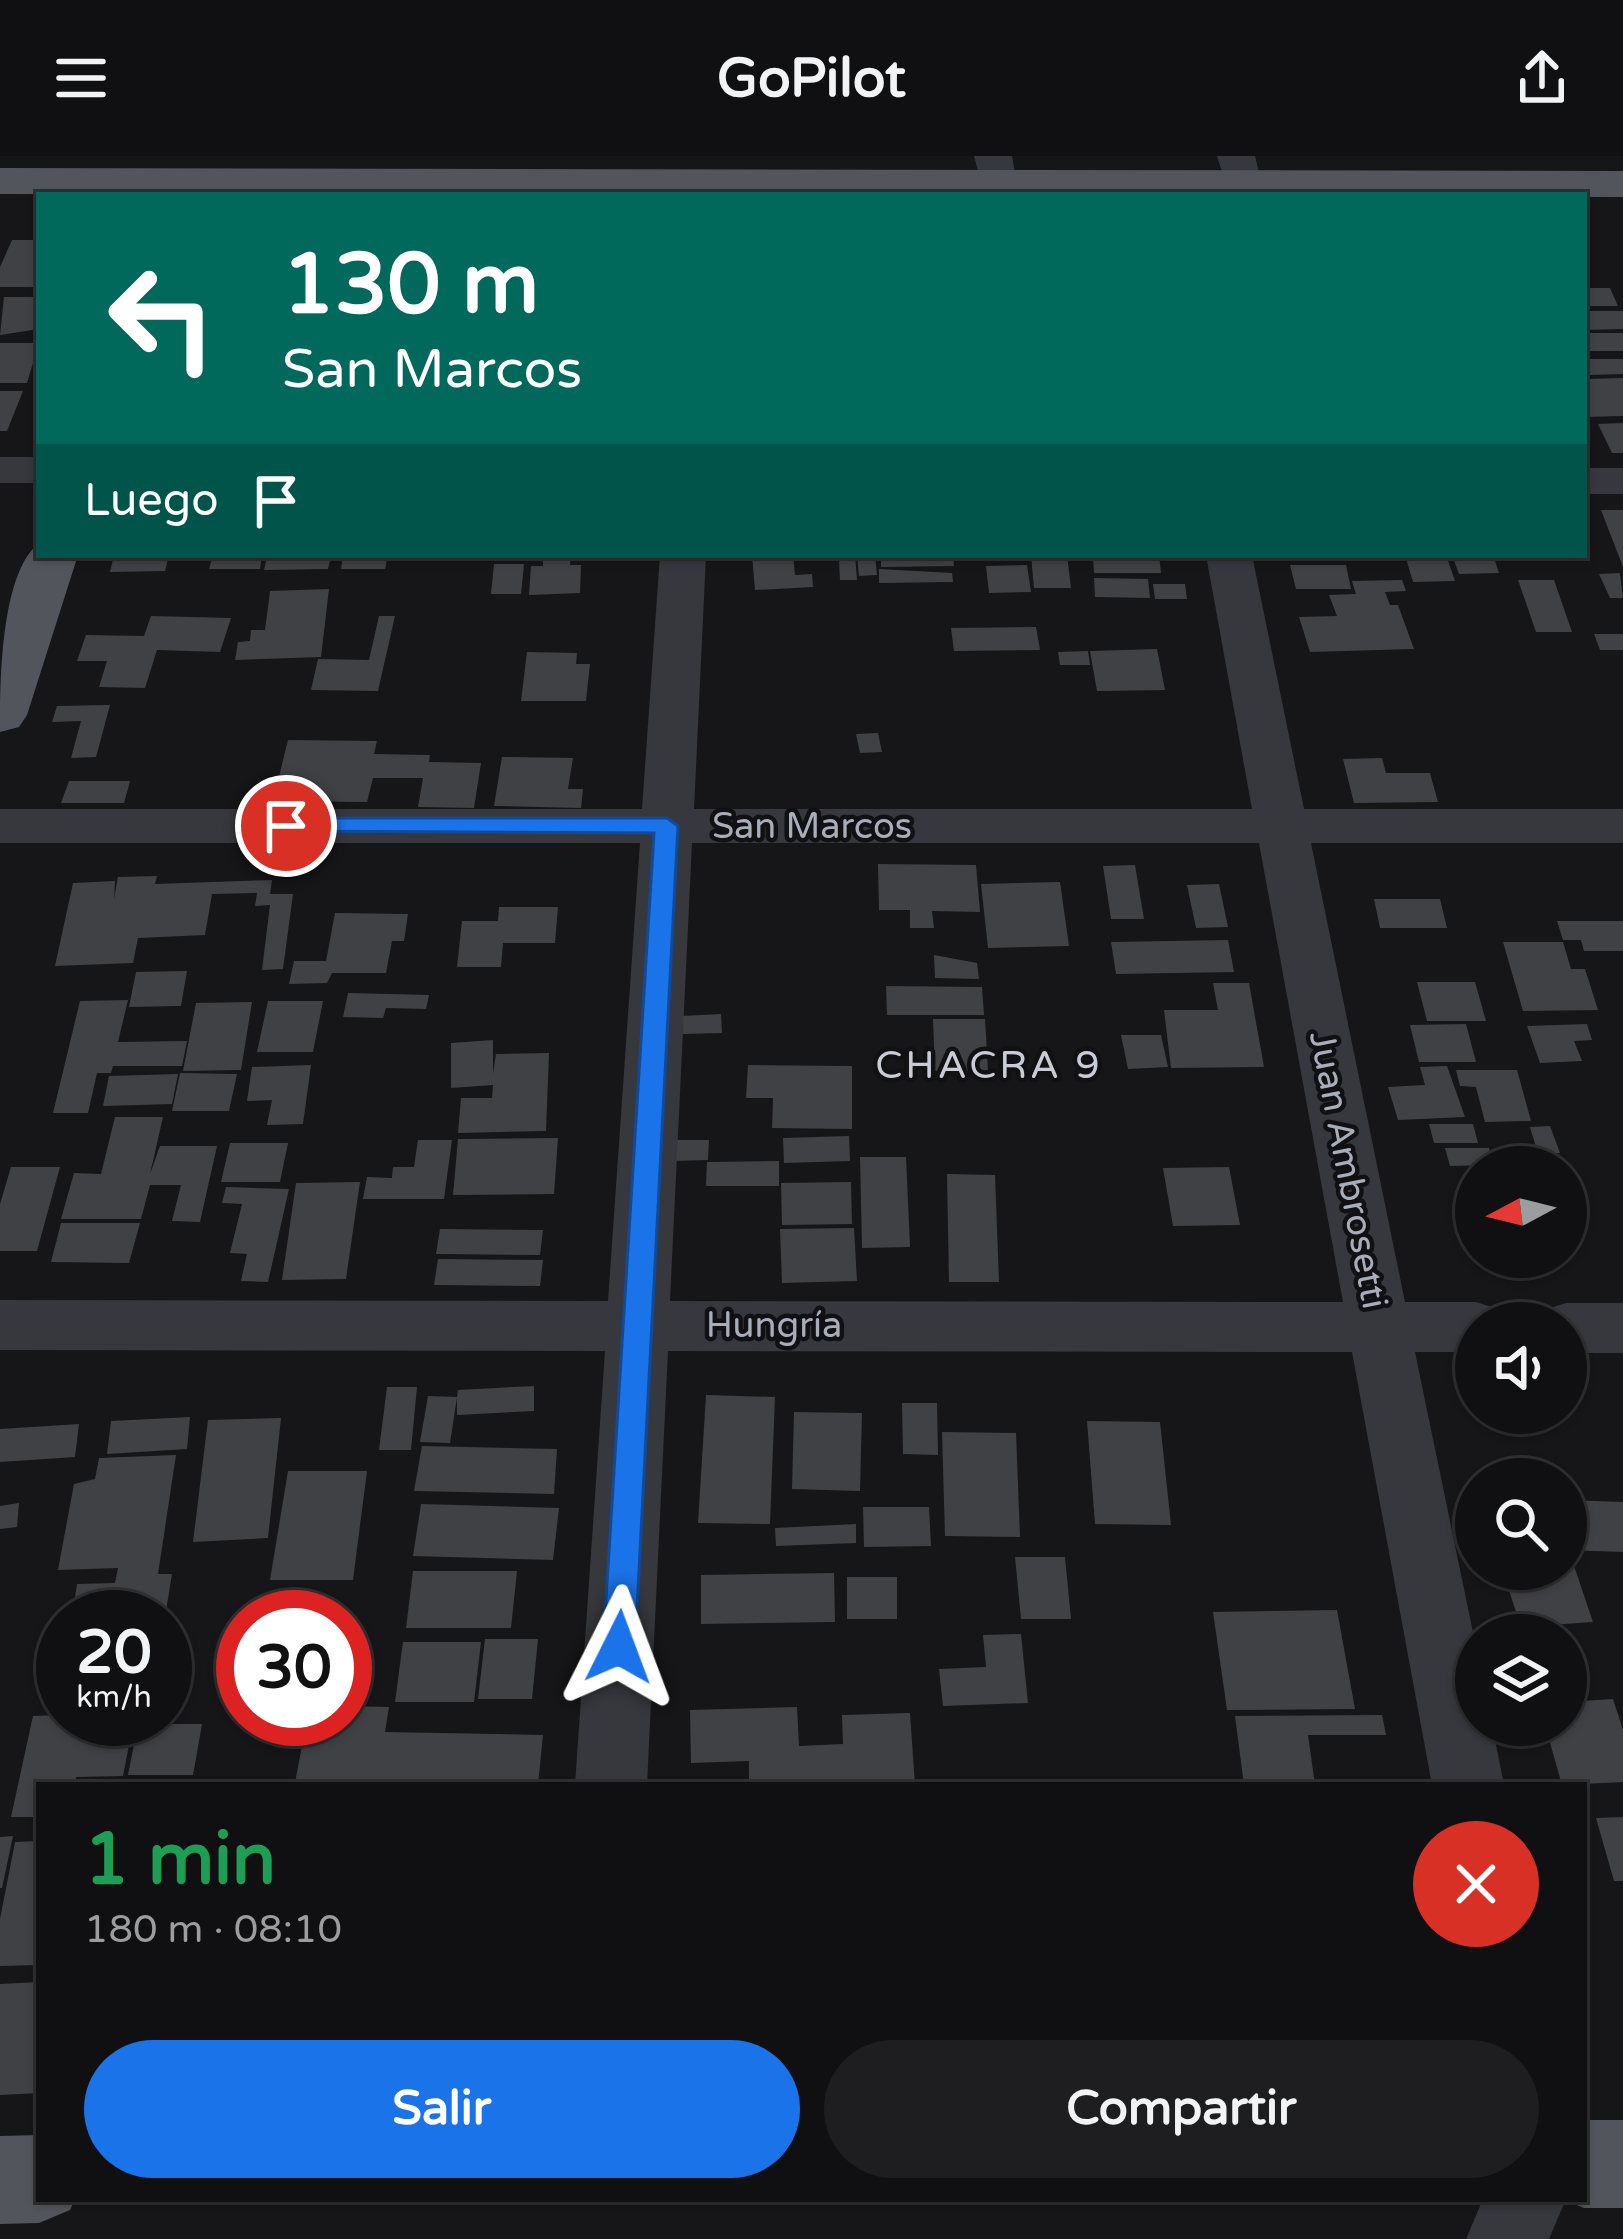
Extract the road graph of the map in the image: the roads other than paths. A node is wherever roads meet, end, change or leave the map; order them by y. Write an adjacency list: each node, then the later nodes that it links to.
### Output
1 (995, 170): 6 (main road); 7 (main road)
2 (1240, 171): 5 (main road); 7 (main road)
3 (187, 172): 4 (main road); 6 (main road)
4 (0, 181)
5 (1622, 186)
6 (704, 189)
7 (1158, 190)
8 (0, 470): 9 (street)
9 (36, 470)
10 (1587, 481): 11 (street)
11 (1623, 481)
12 (51, 558): 15 (main road)
13 (683, 558): 17 (street)
14 (1229, 558): 18 (street, Juan Ambrosetti)
15 (0, 715)
16 (0, 826): 17 (street, San Marcos)
17 (667, 826): 18 (street, San Marcos); 21 (street)
18 (1282, 826): 19 (street, San Marcos); 22 (street, Juan Ambrosetti)
19 (1623, 826)
20 (0, 1325): 21 (street, Hungría)
21 (638, 1325): 22 (street, Hungría); 26 (street)
22 (1379, 1326): 23 (street, Hungría); 27 (street, Juan Ambrosetti)
23 (1455, 1327)
24 (1587, 1328): 25 (street)
25 (1623, 1328)
26 (611, 1782)
27 (1467, 1782)
28 (1587, 2164): 29 (main road)
29 (1623, 2164)
30 (36, 2179): 31 (main road)
31 (0, 2180)
32 (1525, 2202): 33 (street)
33 (1507, 2239)

